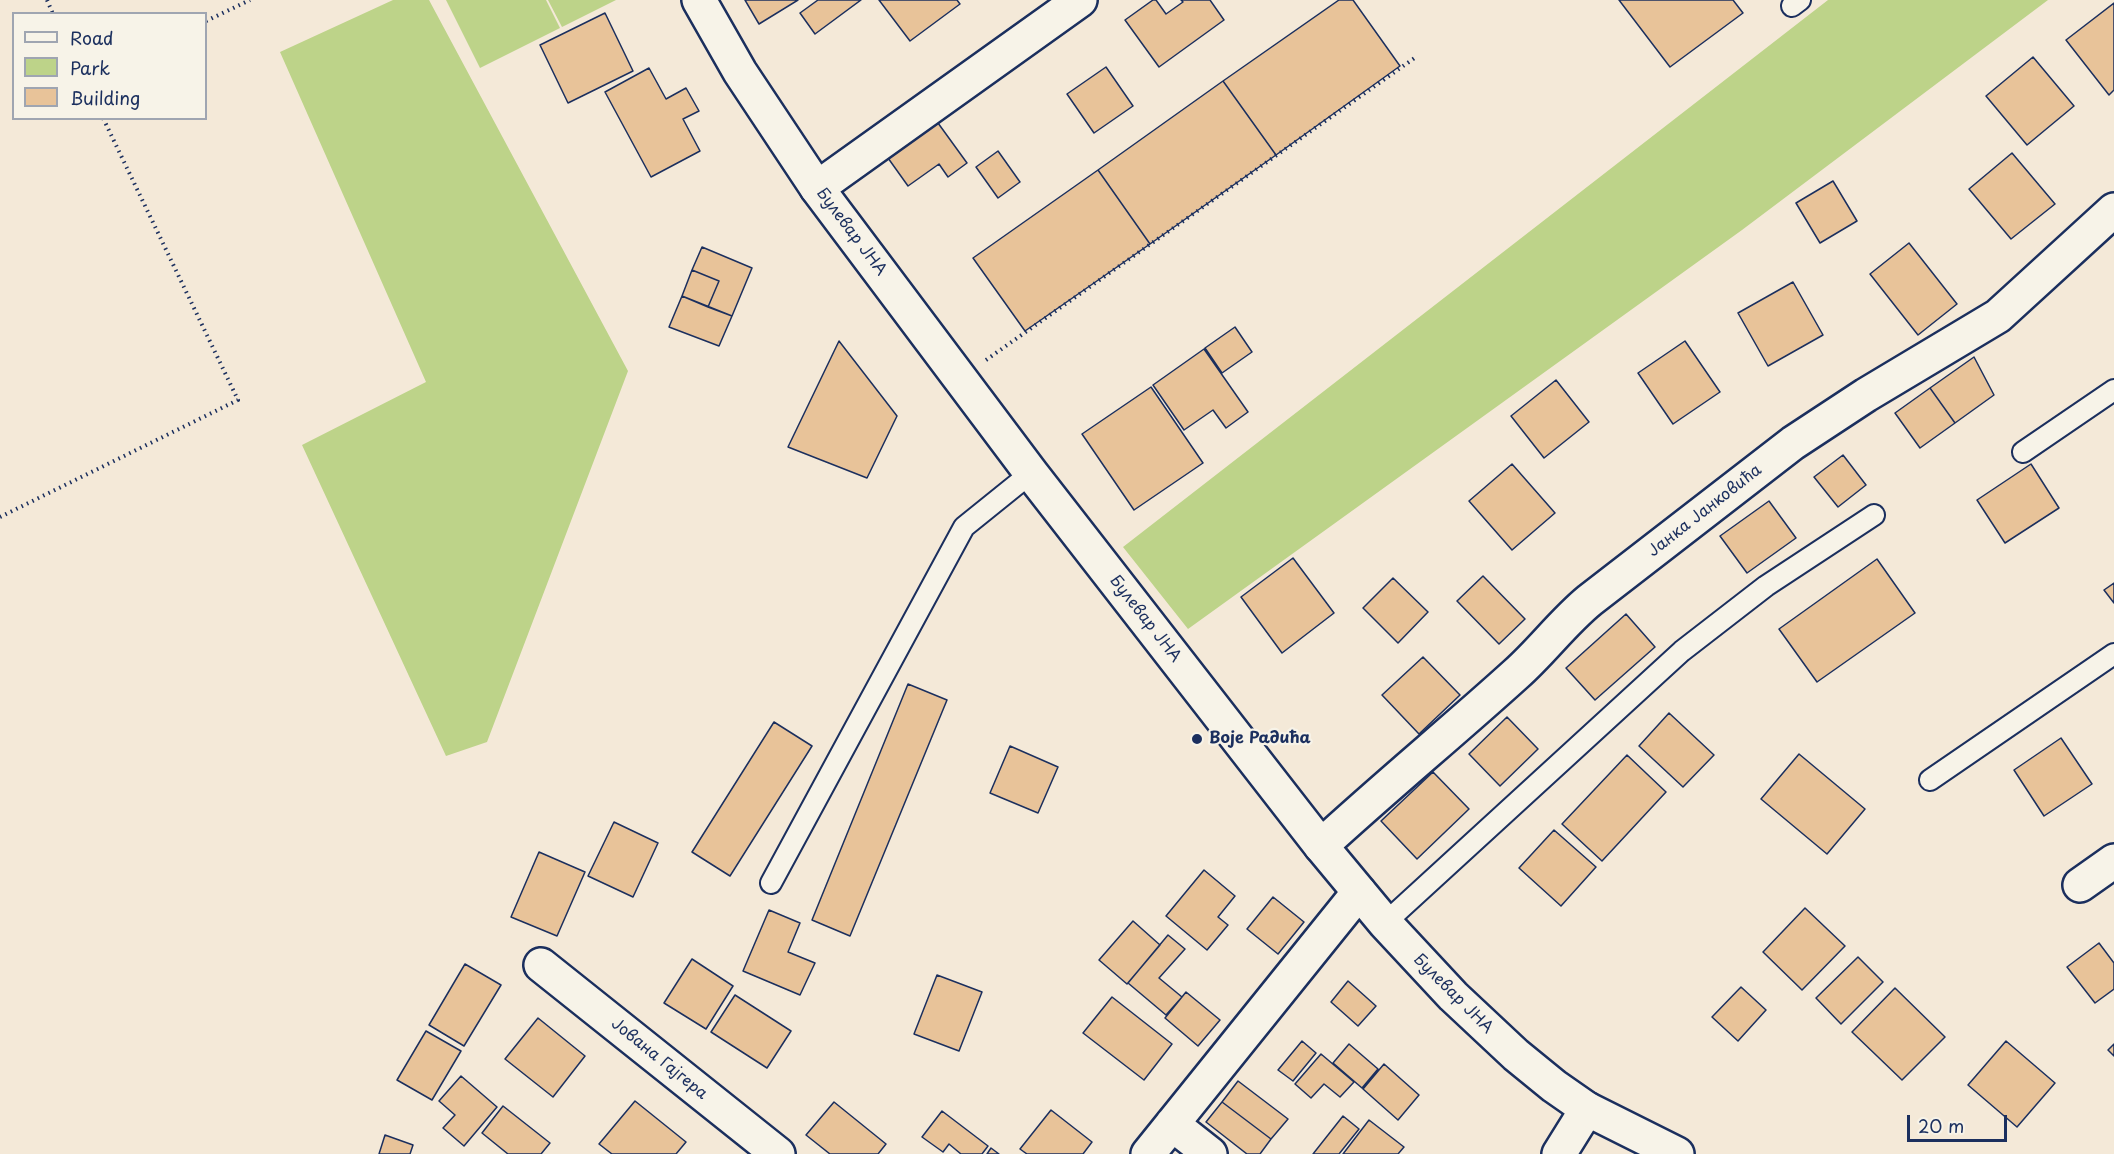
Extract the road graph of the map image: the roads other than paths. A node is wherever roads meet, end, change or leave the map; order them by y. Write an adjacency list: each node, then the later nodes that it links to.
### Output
1 (699, 0): 3 (street, Булевар ЈНА)
2 (1080, 0): 3 (street)
3 (817, 188): 7 (street, Булевар ЈНА)
4 (2114, 210): 11 (street, Јанка Јанковића)
5 (2114, 390): 6 (lane)
6 (2023, 452)
7 (1031, 473): 11 (street, Булевар ЈНА); 13 (lane)
8 (1874, 515): 16 (lane)
9 (2114, 654): 10 (lane)
10 (1930, 780)
11 (1321, 846): 15 (street, Булевар ЈНА)
12 (2114, 861): 14 (street)
13 (771, 883)
14 (2080, 885)
15 (1359, 892): 16 (street, Булевар ЈНА); 19 (street)
16 (1385, 922): 18 (street, Булевар ЈНА)
17 (541, 965): 20 (street, Јована Гајгера)
18 (1587, 1109): 23 (street); 24 (street, Булевар ЈНА)
19 (1172, 1124): 21 (street); 22 (street)
20 (778, 1154)
21 (1148, 1154)
22 (1210, 1154)
23 (1559, 1154)
24 (1677, 1154)

